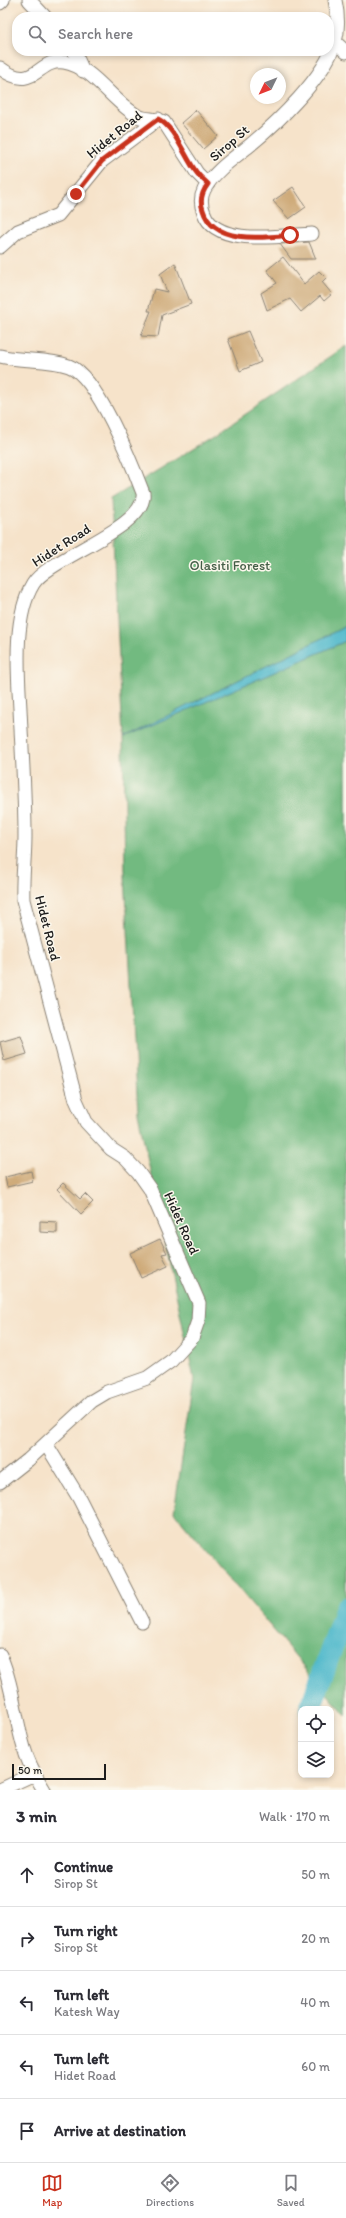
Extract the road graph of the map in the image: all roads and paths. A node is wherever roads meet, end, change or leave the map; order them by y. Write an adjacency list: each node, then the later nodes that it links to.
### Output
1 (4, 0): 4 (street)
2 (29, 0): 5 (street)
3 (335, 0): 6 (street, Sirop St)
4 (0, 2)
5 (40, 12)
6 (335, 42): 7 (street)
7 (346, 52)
8 (76, 56): 11 (street)
9 (328, 56): 13 (street, Sirop St)
10 (0, 68): 11 (street)
11 (83, 71): 12 (street)
12 (158, 119): 13 (street); 15 (street, Hidet Road)
13 (208, 184): 14 (street, Sirop St)
14 (312, 234)
15 (0, 247)
16 (0, 356): 17 (street, Hidet Road)
17 (46, 1444): 18 (street, Hidet Road); 19 (street)
18 (0, 1482)
19 (142, 1622)
20 (0, 1655): 21 (street)
21 (34, 1774): 22 (street); 23 (street)
22 (0, 1790)
23 (44, 1790)

